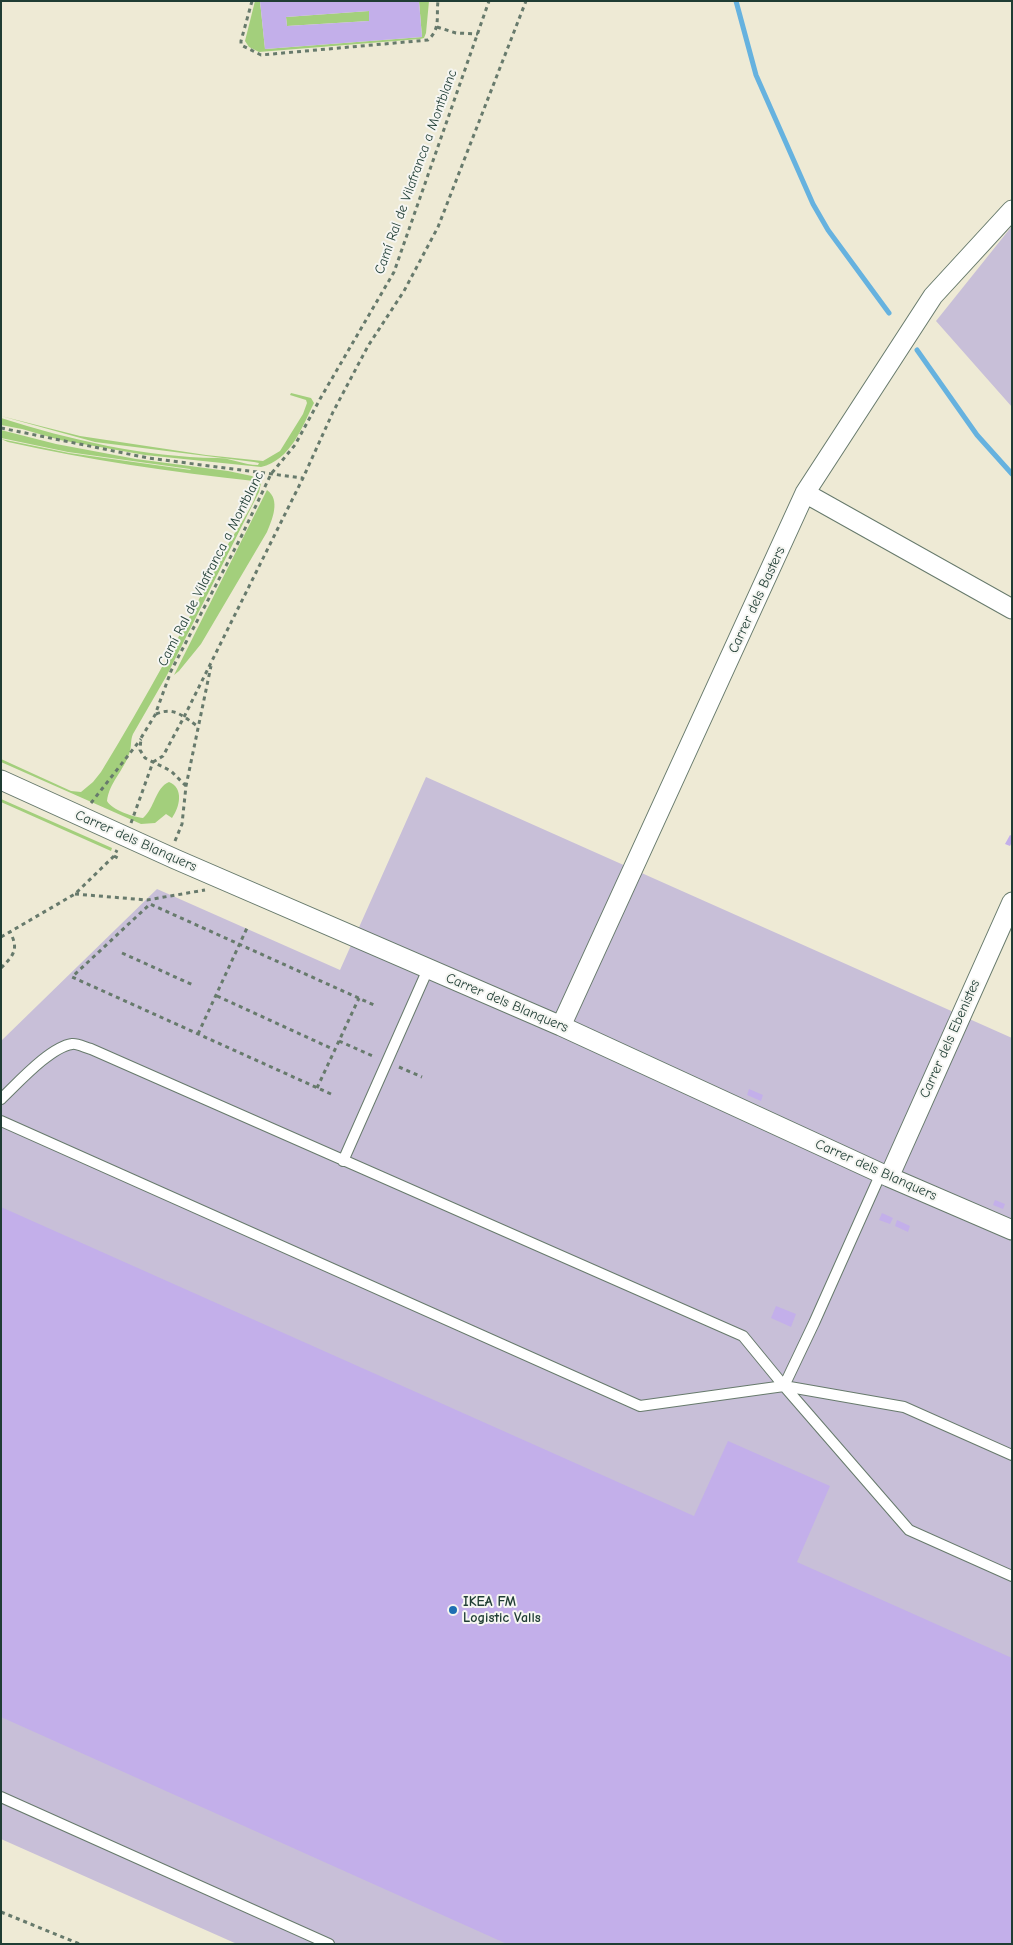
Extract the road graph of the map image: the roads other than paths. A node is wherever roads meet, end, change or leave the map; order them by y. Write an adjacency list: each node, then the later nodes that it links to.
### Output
1 (1012, 210): 2 (street, Carrer dels Basters)
2 (805, 494): 3 (street); 7 (street, Carrer dels Basters)
3 (1012, 610)
4 (1, 780): 6 (street, Carrer dels Blanquers)
5 (1012, 902): 11 (street, Carrer dels Ebenistes)
6 (428, 968): 7 (street, Carrer dels Blanquers); 10 (lane)
7 (561, 1026): 11 (street, Carrer dels Blanquers)
8 (1, 1099): 10 (lane)
9 (1, 1120): 13 (lane)
10 (344, 1160): 13 (lane)
11 (885, 1174): 12 (street, Carrer dels Blanquers); 13 (lane)
12 (1012, 1230)
13 (784, 1386): 14 (lane); 15 (lane)
14 (1012, 1455)
15 (1012, 1576)
16 (1, 1798): 17 (lane)
17 (329, 1944)

